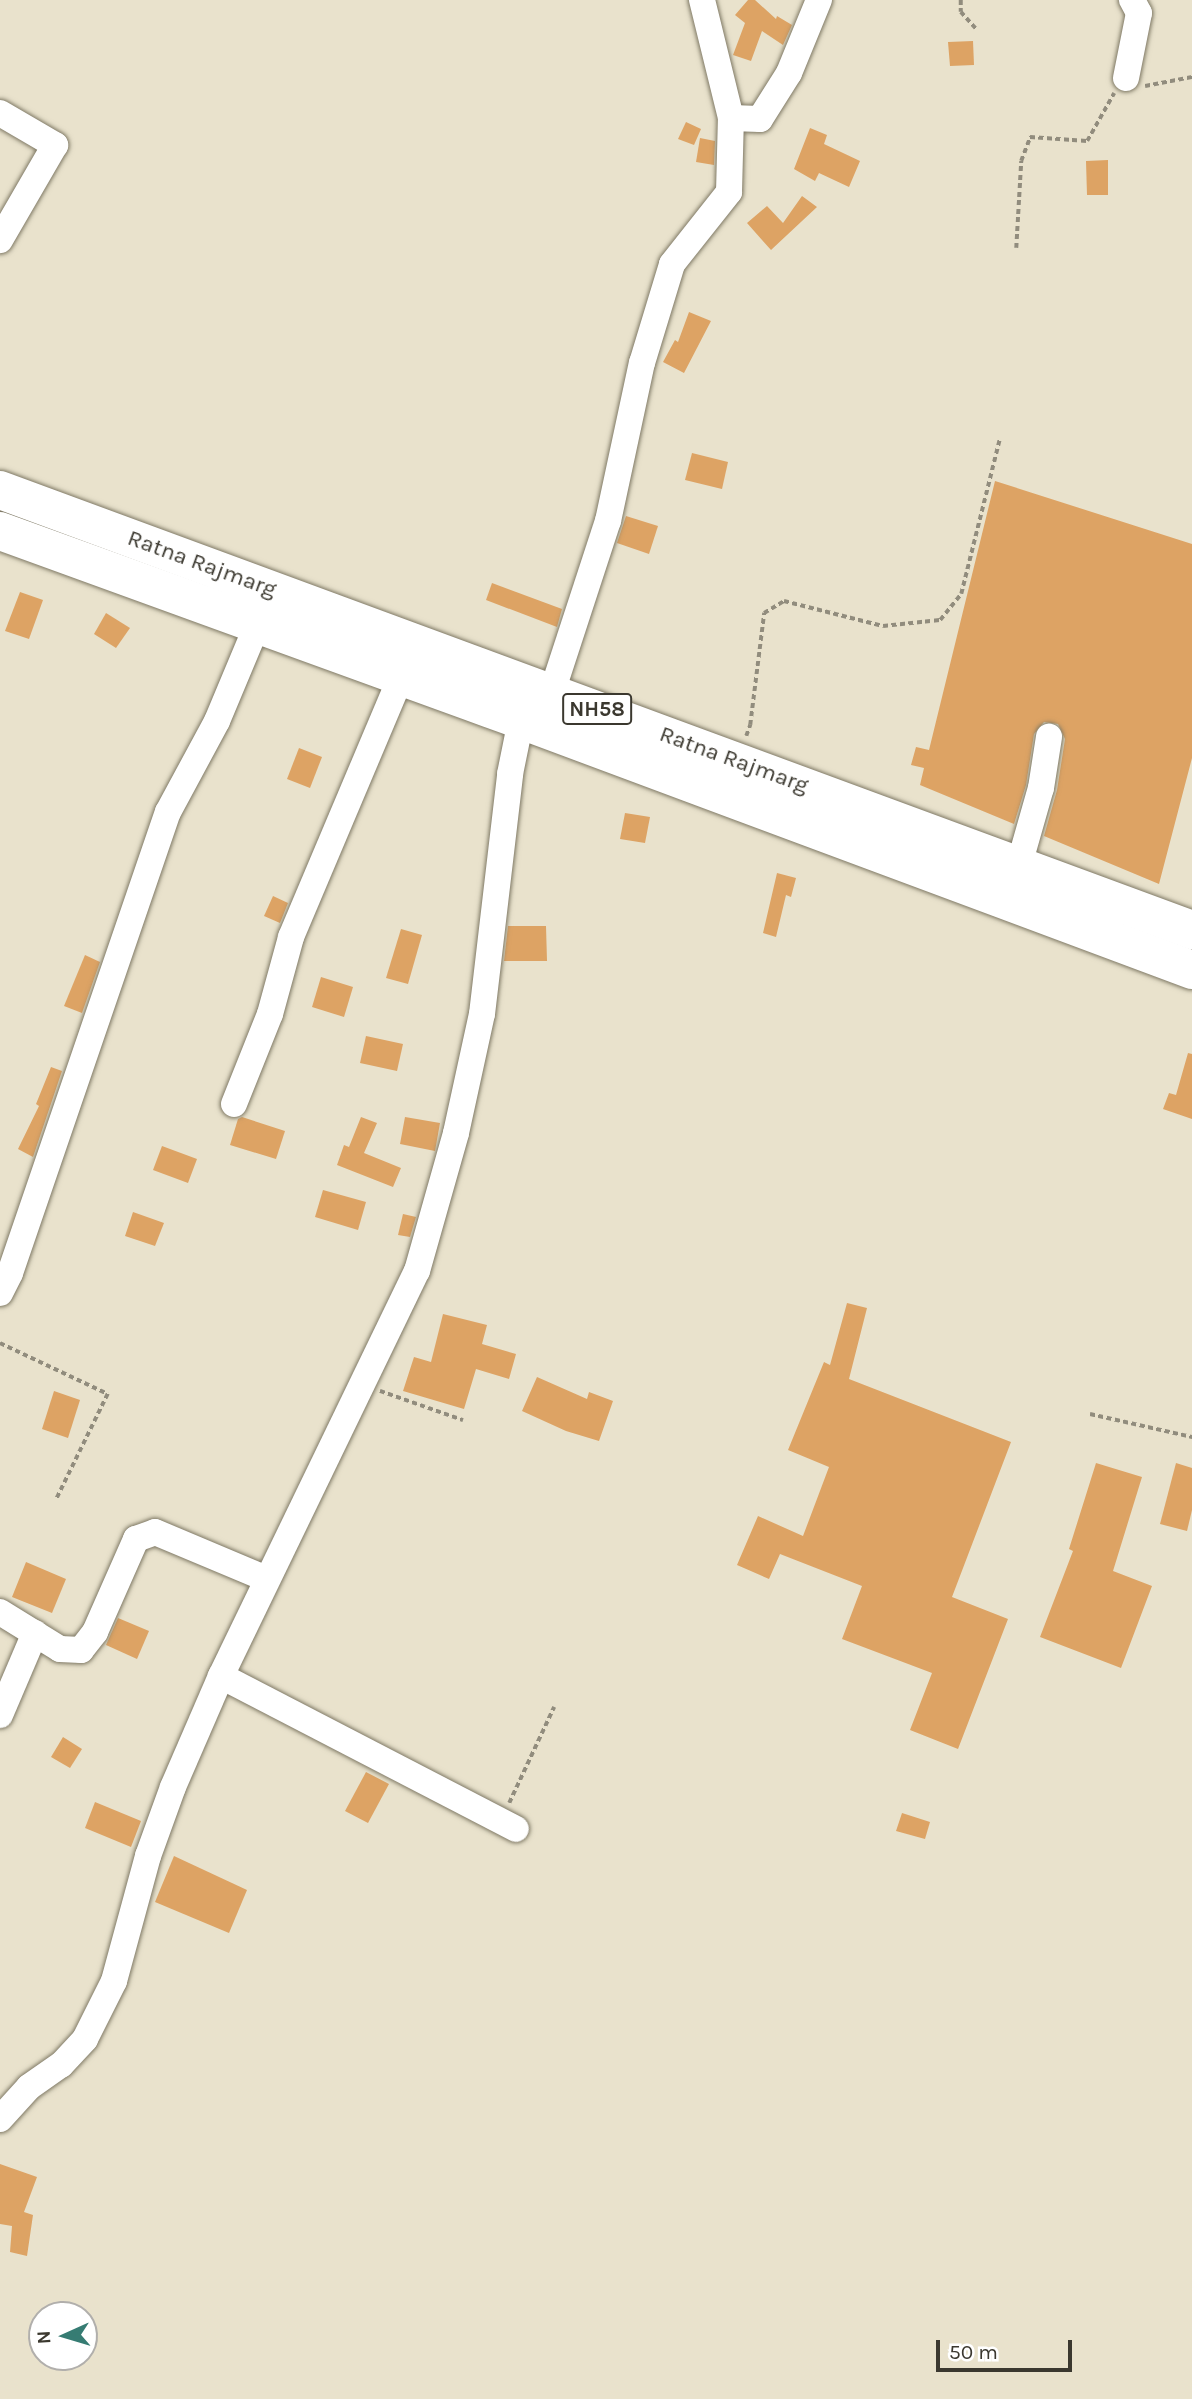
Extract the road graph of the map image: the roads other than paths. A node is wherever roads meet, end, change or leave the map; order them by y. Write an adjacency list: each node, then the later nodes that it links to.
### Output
1 (702, 0): 6 (street)
2 (818, 0): 6 (street)
3 (1132, 0): 4 (street)
4 (1126, 78)
5 (0, 113): 7 (street)
6 (731, 118): 12 (street)
7 (0, 240)
8 (0, 490): 12 (highway, Ratna Rajmarg / NH58)
9 (0, 531): 10 (highway, Ratna Rajmarg / NH58)
10 (258, 623): 11 (highway, Ratna Rajmarg / NH58); 19 (street)
11 (401, 676): 13 (highway, Ratna Rajmarg / NH58); 18 (street)
12 (552, 692): 15 (highway, Ratna Rajmarg / NH58)
13 (522, 720): 17 (highway, Ratna Rajmarg / NH58); 20 (street)
14 (1049, 737): 15 (street)
15 (1019, 865): 16 (highway, Ratna Rajmarg / NH58)
16 (1192, 930)
17 (1192, 970)
18 (234, 1104)
19 (0, 1293)
20 (267, 1579): 22 (street); 23 (street)
21 (0, 1612): 22 (street)
22 (35, 1633): 24 (street)
23 (220, 1676): 25 (street); 26 (street)
24 (0, 1715)
25 (508, 1825)
26 (0, 2119)

